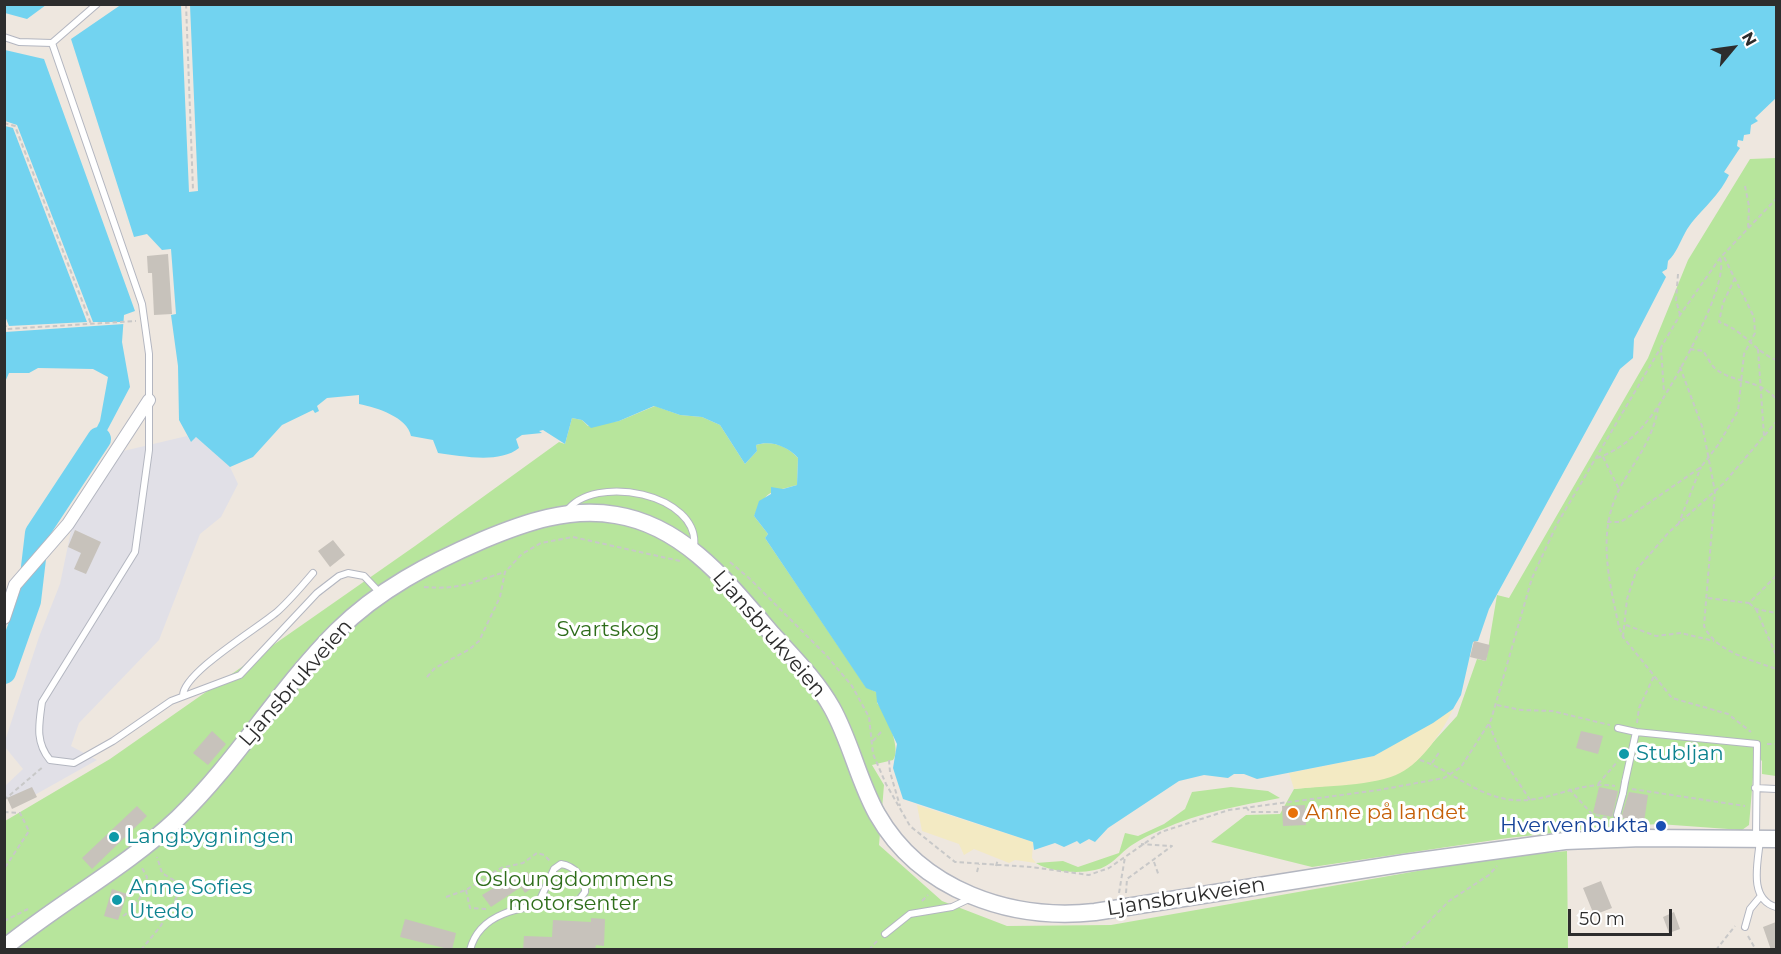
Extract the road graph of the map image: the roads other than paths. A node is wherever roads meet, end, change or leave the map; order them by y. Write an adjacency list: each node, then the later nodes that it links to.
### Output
1 (97, 4): 3 (lane)
2 (4, 37): 3 (lane)
3 (52, 43): 4 (lane)
4 (149, 400): 9 (street); 10 (lane)
5 (565, 513): 6 (main road, Ljansbrukveien); 6 (lane); 8 (main road, Ljansbrukveien)
6 (690, 558): 17 (main road, Ljansbrukveien)
7 (313, 573): 10 (lane)
8 (381, 594): 10 (lane); 23 (main road, Ljansbrukveien)
9 (4, 618)
10 (183, 696)
11 (1618, 728): 12 (lane)
12 (1636, 732): 13 (lane); 15 (lane)
13 (1755, 788): 14 (lane); 16 (lane)
14 (1776, 789)
15 (1618, 838): 16 (main road, Ljansbrukveien); 17 (main road, Ljansbrukveien)
16 (1764, 839): 18 (lane)
17 (974, 897): 22 (lane)
18 (1760, 897): 20 (lane); 21 (lane)
19 (538, 904): 19 (lane); 24 (lane)
20 (1776, 907)
21 (1745, 927)
22 (885, 934)
23 (4, 948)
24 (470, 950)

